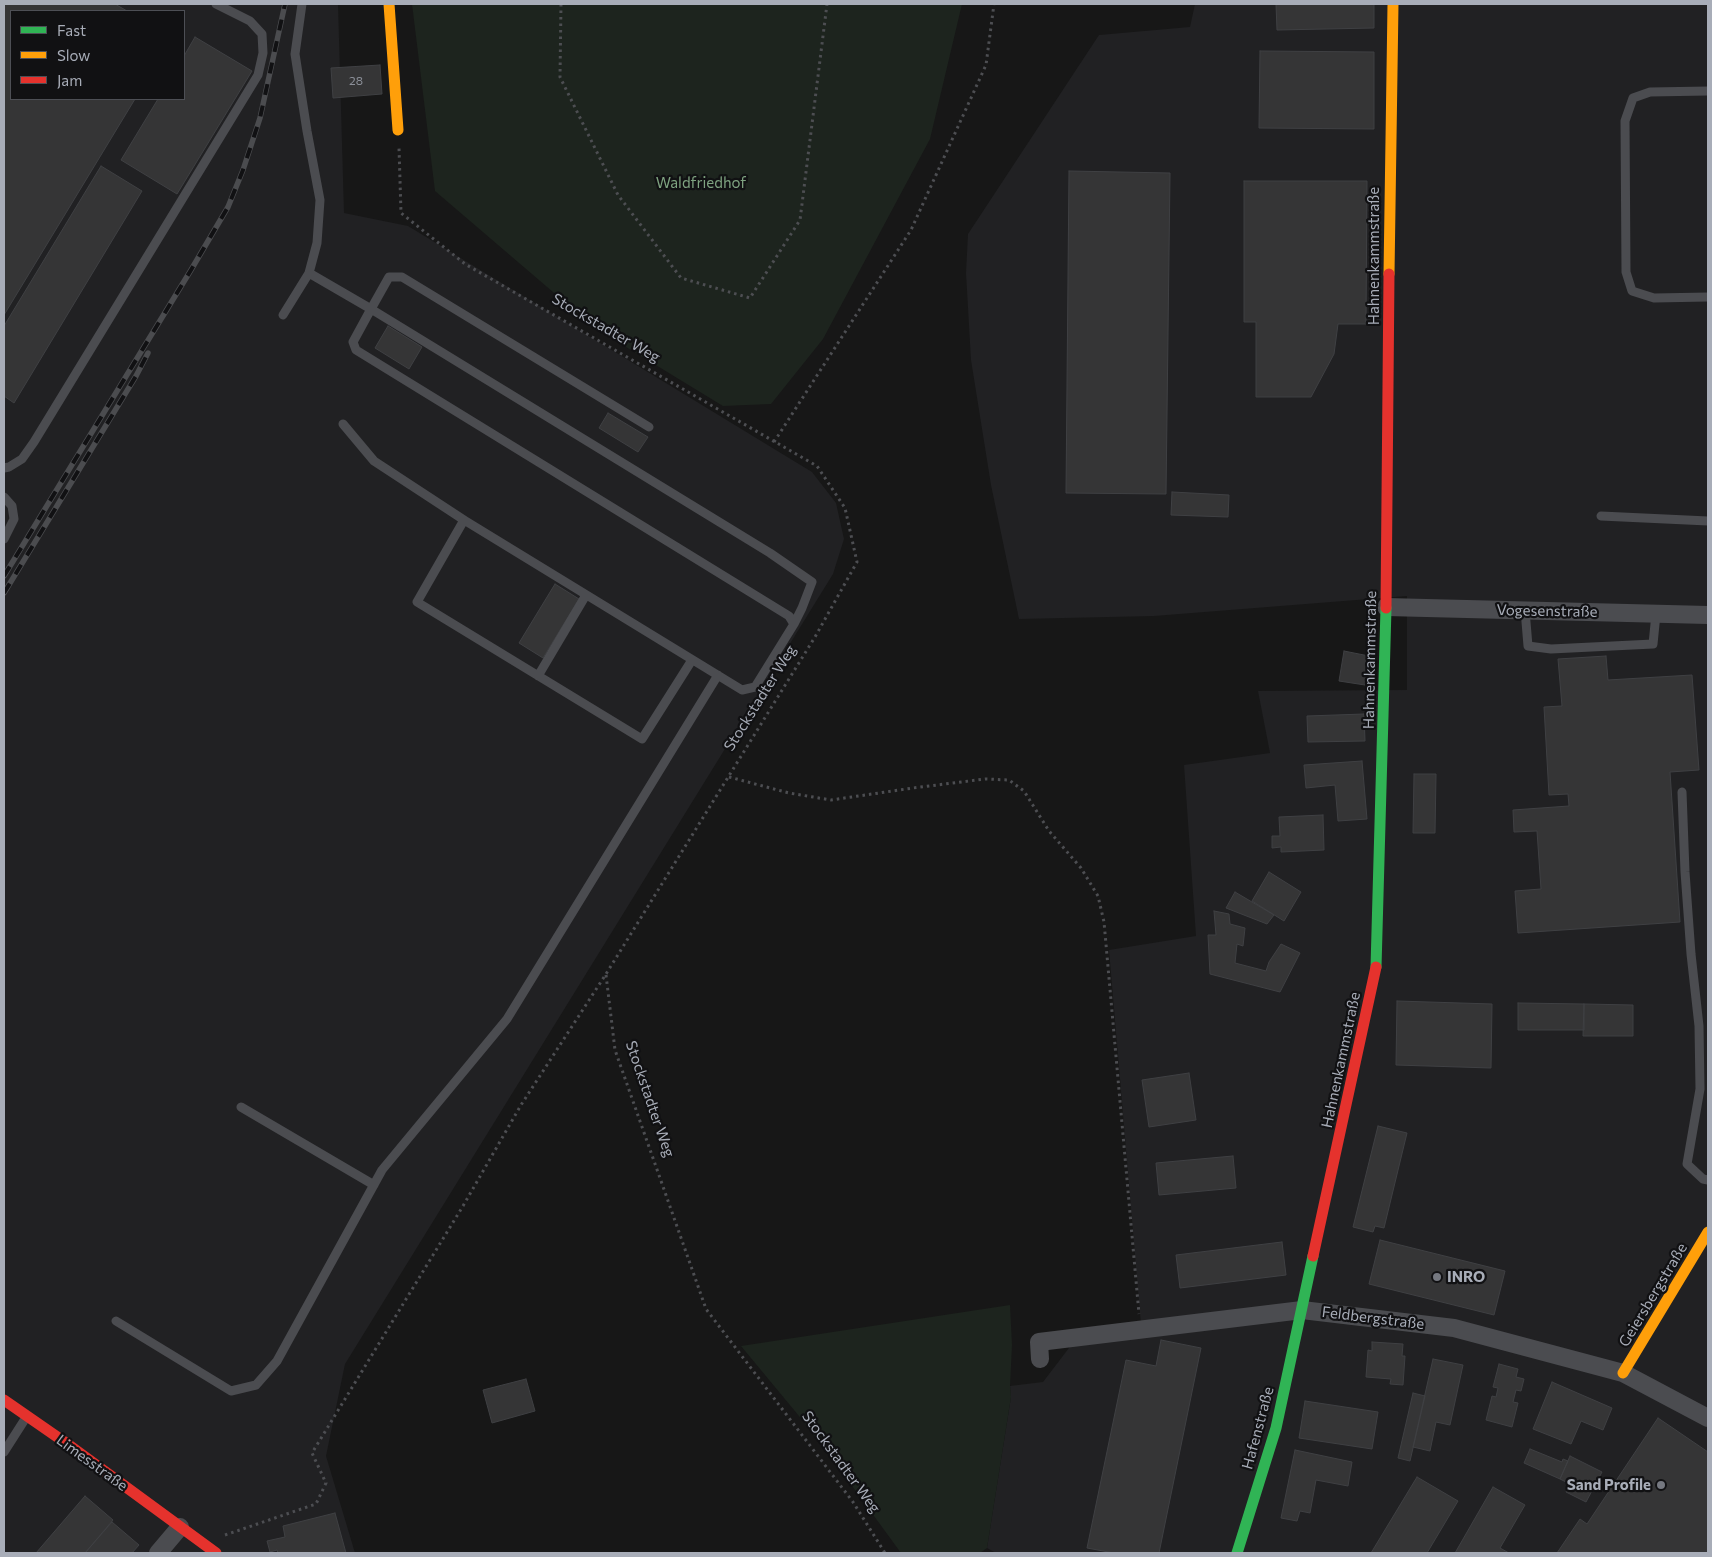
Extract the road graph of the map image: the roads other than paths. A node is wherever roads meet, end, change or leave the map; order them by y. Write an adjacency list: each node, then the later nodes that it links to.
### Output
1 (216, 4): 13 (lane)
2 (302, 4): 7 (lane)
3 (389, 4): 6 (street)
4 (1393, 4): 20 (street, Hahnenkammstraße)
5 (1708, 91): 8 (lane)
6 (398, 130)
7 (309, 273): 9 (lane); 10 (lane)
8 (1708, 297)
9 (371, 309): 12 (lane); 24 (lane); 24 (lane)
10 (282, 315)
11 (343, 424): 16 (lane)
12 (649, 428)
13 (4, 468)
14 (4, 497): 18 (lane)
15 (1601, 516): 17 (lane)
16 (464, 520): 19 (lane); 27 (lane)
17 (1708, 521)
18 (4, 539)
19 (586, 596): 25 (lane); 27 (lane)
20 (1386, 607): 21 (street, Vogesenstraße); 33 (street, Hahnenkammstraße)
21 (1525, 610): 22 (street, Vogesenstraße); 22 (lane)
22 (1656, 614): 23 (street, Vogesenstraße)
23 (1708, 615)
24 (794, 624): 26 (lane)
25 (692, 660): 26 (lane); 27 (lane)
26 (718, 675): 31 (lane)
27 (538, 676)
28 (1682, 792): 30 (lane)
29 (241, 1107): 31 (lane)
30 (1708, 1180)
31 (374, 1184): 34 (lane)
32 (1708, 1232): 36 (street, Geiersbergstraße)
33 (1302, 1310): 35 (street, Feldbergstraße); 36 (street, Feldbergstraße); 44 (street, Hafenstraße)
34 (116, 1322)
35 (1040, 1359)
36 (1624, 1373): 39 (street, Feldbergstraße)
37 (4, 1400): 38 (street, Limesstraße)
38 (27, 1416): 40 (lane); 41 (street, Limesstraße)
39 (1708, 1418)
40 (4, 1452)
41 (180, 1527): 42 (street); 43 (street, Limesstraße)
42 (158, 1553)
43 (216, 1553)
44 (1237, 1553)

